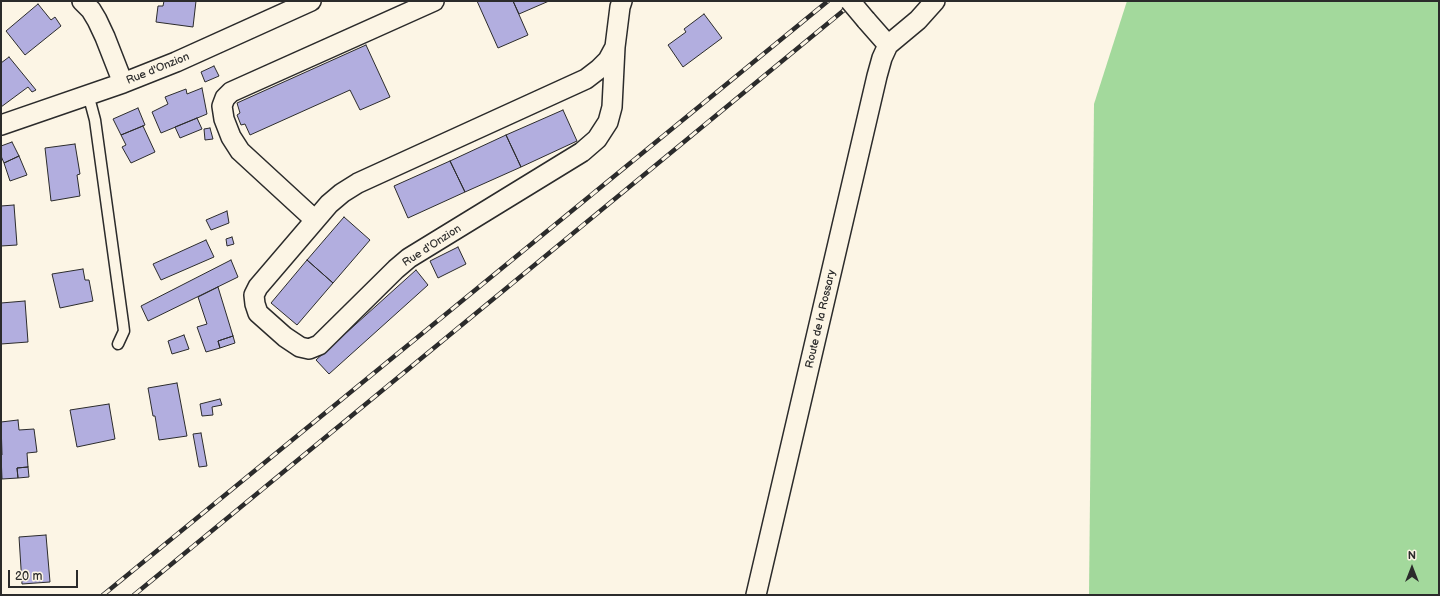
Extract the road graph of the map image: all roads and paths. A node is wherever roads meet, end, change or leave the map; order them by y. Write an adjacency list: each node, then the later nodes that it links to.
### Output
1 (311, 1): 9 (street, Rue d'Onzion)
2 (434, 1): 12 (street)
3 (622, 1): 8 (street, Rue d'Onzion)
4 (850, 1): 7 (street, bridge)
5 (935, 1): 7 (street)
6 (92, 4): 9 (street)
7 (888, 45): 14 (street, Route de la Rossary)
8 (615, 47): 12 (street, Rue d'Onzion); 12 (street, Rue d'Onzion)
9 (123, 84): 10 (street, Rue d'Onzion)
10 (87, 96): 11 (street, Rue d'Onzion); 13 (lane)
11 (1, 125)
12 (315, 220)
13 (118, 344)
14 (756, 595)

